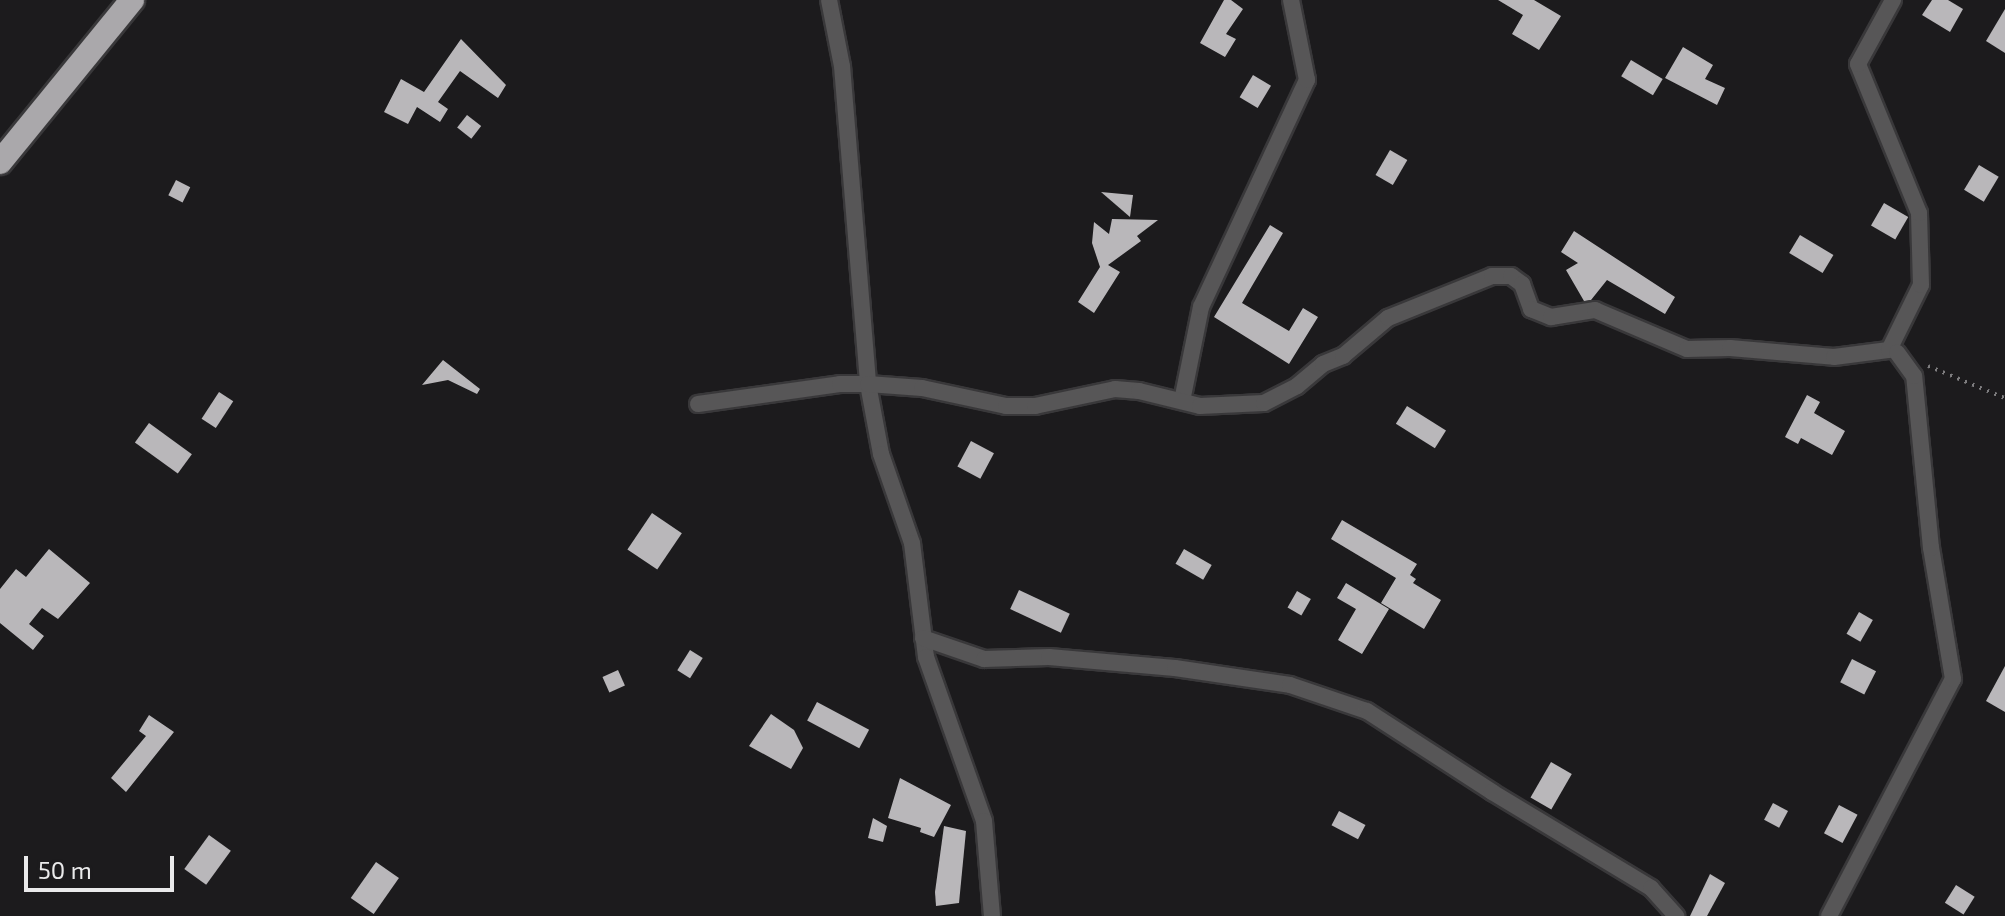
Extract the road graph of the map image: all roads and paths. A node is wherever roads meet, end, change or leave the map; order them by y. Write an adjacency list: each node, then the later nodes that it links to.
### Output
1 (132, 0): 5 (highway)
2 (829, 0): 7 (street)
3 (1291, 0): 9 (street)
4 (1893, 0): 9 (street)
5 (0, 162)
6 (1897, 353): 8 (path); 14 (street)
7 (868, 384): 9 (street); 10 (street); 11 (street)
8 (2005, 398)
9 (1182, 401)
10 (698, 404)
11 (923, 638): 12 (street); 13 (street)
12 (992, 916)
13 (1676, 916)
14 (1829, 916)

